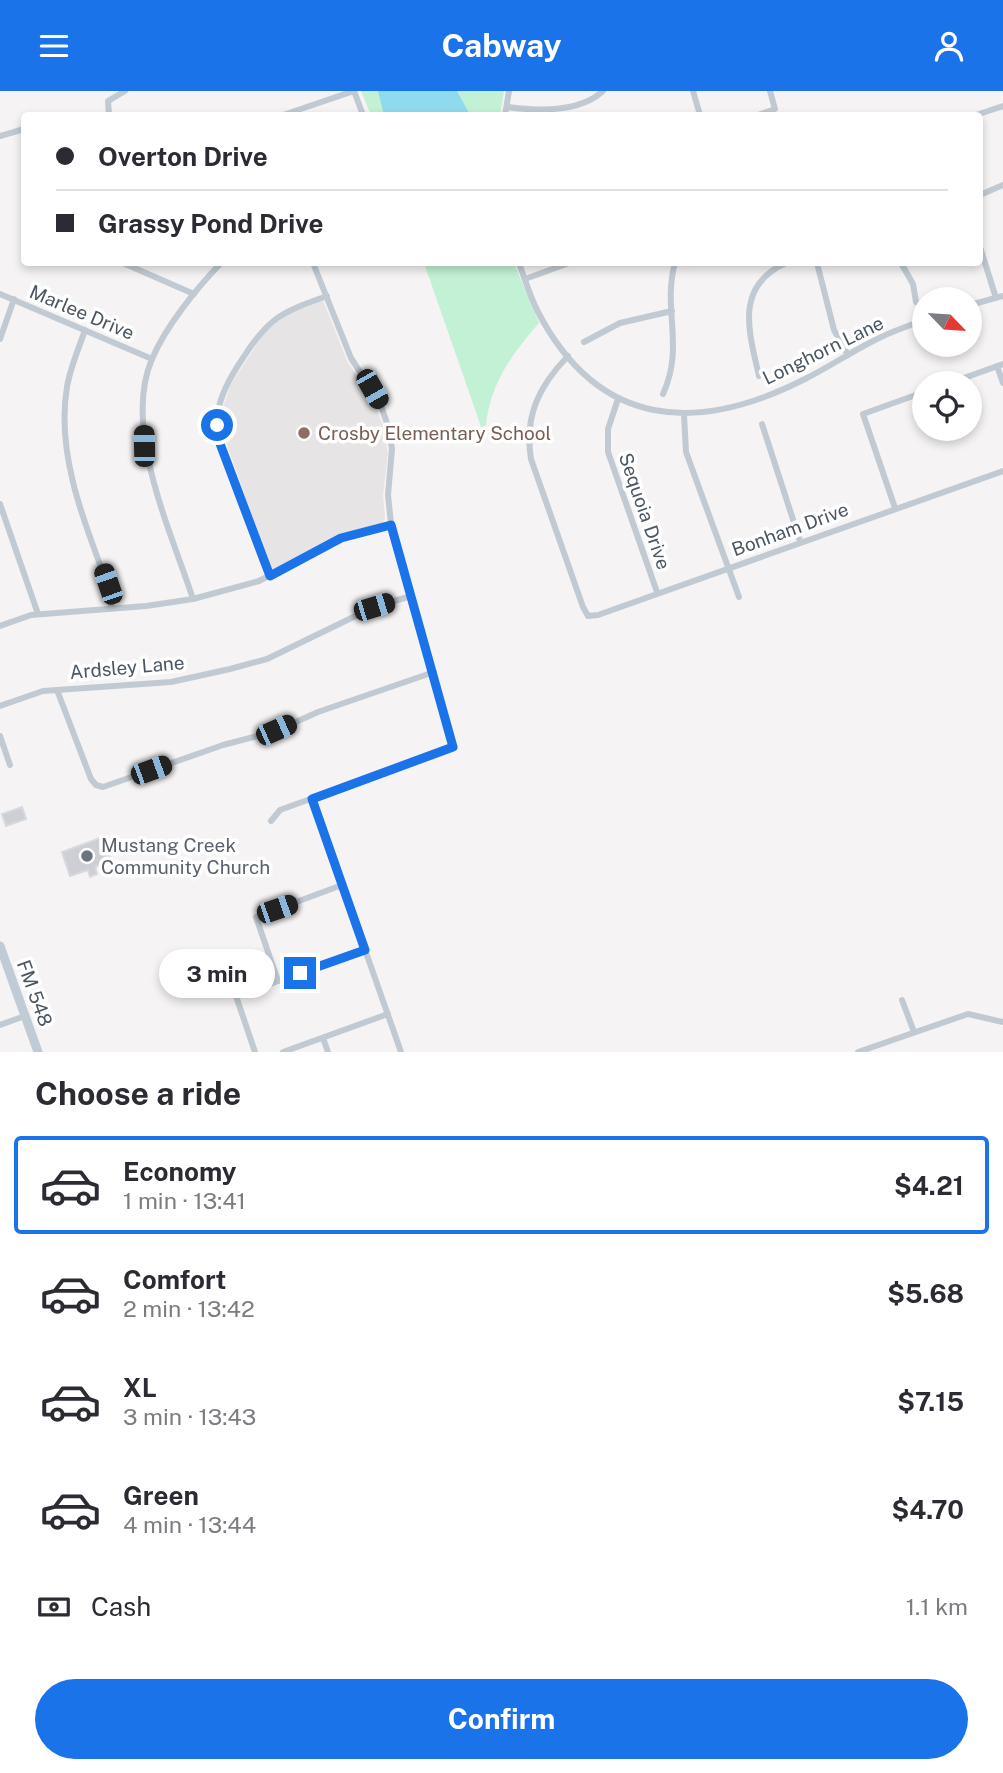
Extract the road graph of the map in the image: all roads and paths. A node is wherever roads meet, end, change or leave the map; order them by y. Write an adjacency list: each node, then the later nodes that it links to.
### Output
1 (125, 91): 9 (street)
2 (354, 91): 10 (street); 11 (street)
3 (509, 91): 8 (street)
4 (603, 91): 8 (street)
5 (693, 91): 13 (street)
6 (769, 91): 14 (street)
7 (1003, 106): 15 (street)
8 (507, 107): 12 (street)
9 (109, 112)
10 (292, 112)
11 (362, 112)
12 (506, 112)
13 (699, 112)
14 (766, 112)
15 (983, 113)
16 (21, 130): 17 (street)
17 (0, 136)
18 (1003, 184): 19 (street)
19 (983, 194)
20 (983, 254): 35 (street)
21 (130, 266): 33 (street)
22 (217, 266): 33 (street)
23 (314, 266): 34 (street)
24 (520, 266): 30 (street, Longhorn Lane)
25 (560, 266): 30 (street)
26 (674, 266): 38 (street)
27 (780, 266): 48 (street)
28 (818, 266): 43 (street)
29 (903, 266): 31 (street)
30 (525, 278): 44 (street, Longhorn Lane)
31 (914, 287)
32 (0, 293): 36 (street, Marlee Drive)
33 (194, 294): 45 (street)
34 (327, 296): 58 (street); 61 (street)
35 (1000, 297): 37 (street)
36 (14, 299): 40 (street, Marlee Drive); 41 (street)
37 (982, 302)
38 (672, 311): 42 (street); 50 (street)
39 (912, 325): 43 (street, Longhorn Lane)
40 (85, 330): 45 (street, Marlee Drive); 66 (street)
41 (0, 339)
42 (584, 342)
43 (848, 355): 53 (street, Longhorn Lane)
44 (568, 356): 52 (street, Longhorn Lane); 62 (street, Bonham Drive)
45 (152, 359): 65 (street)
46 (1000, 365): 47 (street); 49 (street)
47 (982, 371)
48 (759, 376)
49 (1003, 383)
50 (663, 394)
51 (912, 397): 57 (street)
52 (618, 399): 53 (street, Longhorn Lane); 62 (street, Sequoia Drive)
53 (684, 415): 60 (street)
54 (762, 424): 59 (street)
55 (1003, 471): 57 (street, Bonham Drive)
56 (0, 504): 67 (street)
57 (895, 508): 59 (street, Bonham Drive)
58 (391, 525): 61 (street); 63 (street)
59 (800, 541): 60 (street, Bonham Drive)
60 (728, 568): 62 (street, Bonham Drive); 64 (street)
61 (270, 576): 65 (street)
62 (657, 593)
63 (411, 596): 69 (street); 70 (street, Ardsley Lane)
64 (739, 597)
65 (192, 599): 66 (street)
66 (111, 608): 67 (street)
67 (38, 614): 68 (street)
68 (0, 626)
69 (434, 672): 70 (street); 74 (street)
70 (57, 690): 71 (street, Ardsley Lane)
71 (0, 706)
72 (0, 736): 73 (street)
73 (10, 765)
74 (312, 799): 75 (street); 76 (street)
75 (271, 821)
76 (342, 885): 78 (street); 79 (street)
77 (0, 946): 82 (main road, FM 548 / FM 548)
78 (365, 950): 79 (street); 81 (street)
79 (278, 981): 88 (street)
80 (902, 1000): 85 (street)
81 (388, 1014): 86 (street); 91 (street)
82 (25, 1016): 84 (street); 87 (main road, FM 548 / FM 548)
83 (1003, 1022): 85 (street)
84 (0, 1025)
85 (914, 1033): 92 (street)
86 (323, 1038): 89 (street); 90 (street)
87 (38, 1052)
88 (256, 1052)
89 (283, 1052)
90 (328, 1052)
91 (401, 1052)
92 (858, 1052)

